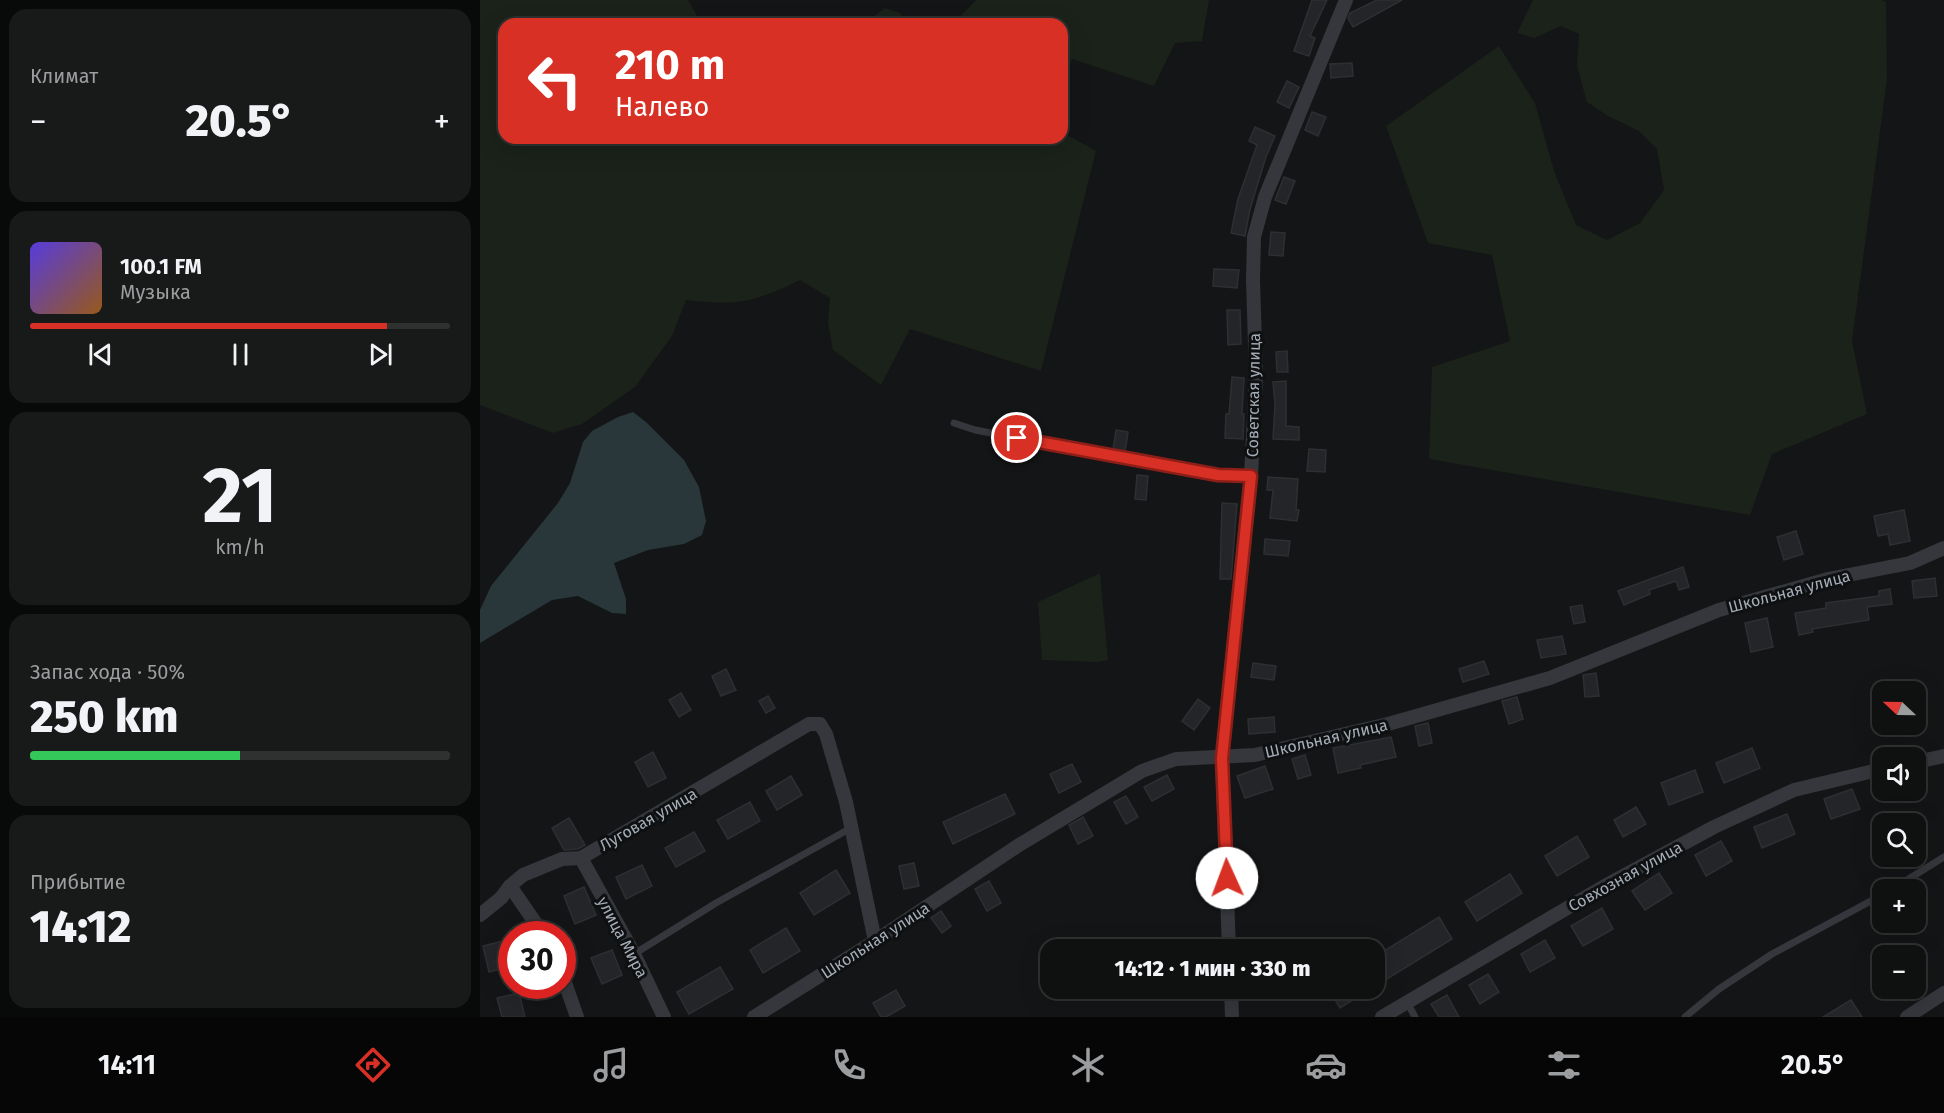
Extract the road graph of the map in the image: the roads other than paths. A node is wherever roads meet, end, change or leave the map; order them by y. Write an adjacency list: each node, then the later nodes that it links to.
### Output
1 (1346, 0): 3 (street, Советская улица)
2 (954, 423): 3 (lane)
3 (1251, 476): 6 (street, Советская улица)
4 (1944, 548): 6 (street, Школьная улица)
5 (1944, 756): 7 (street)
6 (1222, 758): 17 (street, Советская улица); 18 (street, Школьная улица)
7 (1926, 760)
8 (1872, 771): 23 (street, Совхозная улица)
9 (851, 828): 11 (street, Луговая улица); 18 (street); 19 (lane)
10 (1944, 857): 12 (lane)
11 (581, 858): 13 (street, Луговая улица); 19 (street, улица Мира)
12 (1909, 879)
13 (510, 886): 15 (street, Луговая улица); 16 (street)
14 (1872, 900): 30 (lane)
15 (480, 915)
16 (534, 921)
17 (1229, 939)
18 (875, 941): 26 (street, Школьная улица)
19 (634, 954): 25 (street, улица Мира)
20 (1944, 993): 31 (street)
21 (571, 999): 24 (street)
22 (1231, 999): 27 (street)
23 (1407, 1002): 28 (street, Совхозная улица); 29 (lane)
24 (577, 1017)
25 (664, 1017)
26 (754, 1017)
27 (1232, 1017)
28 (1382, 1017)
29 (1414, 1017)
30 (1685, 1017)
31 (1907, 1017)

